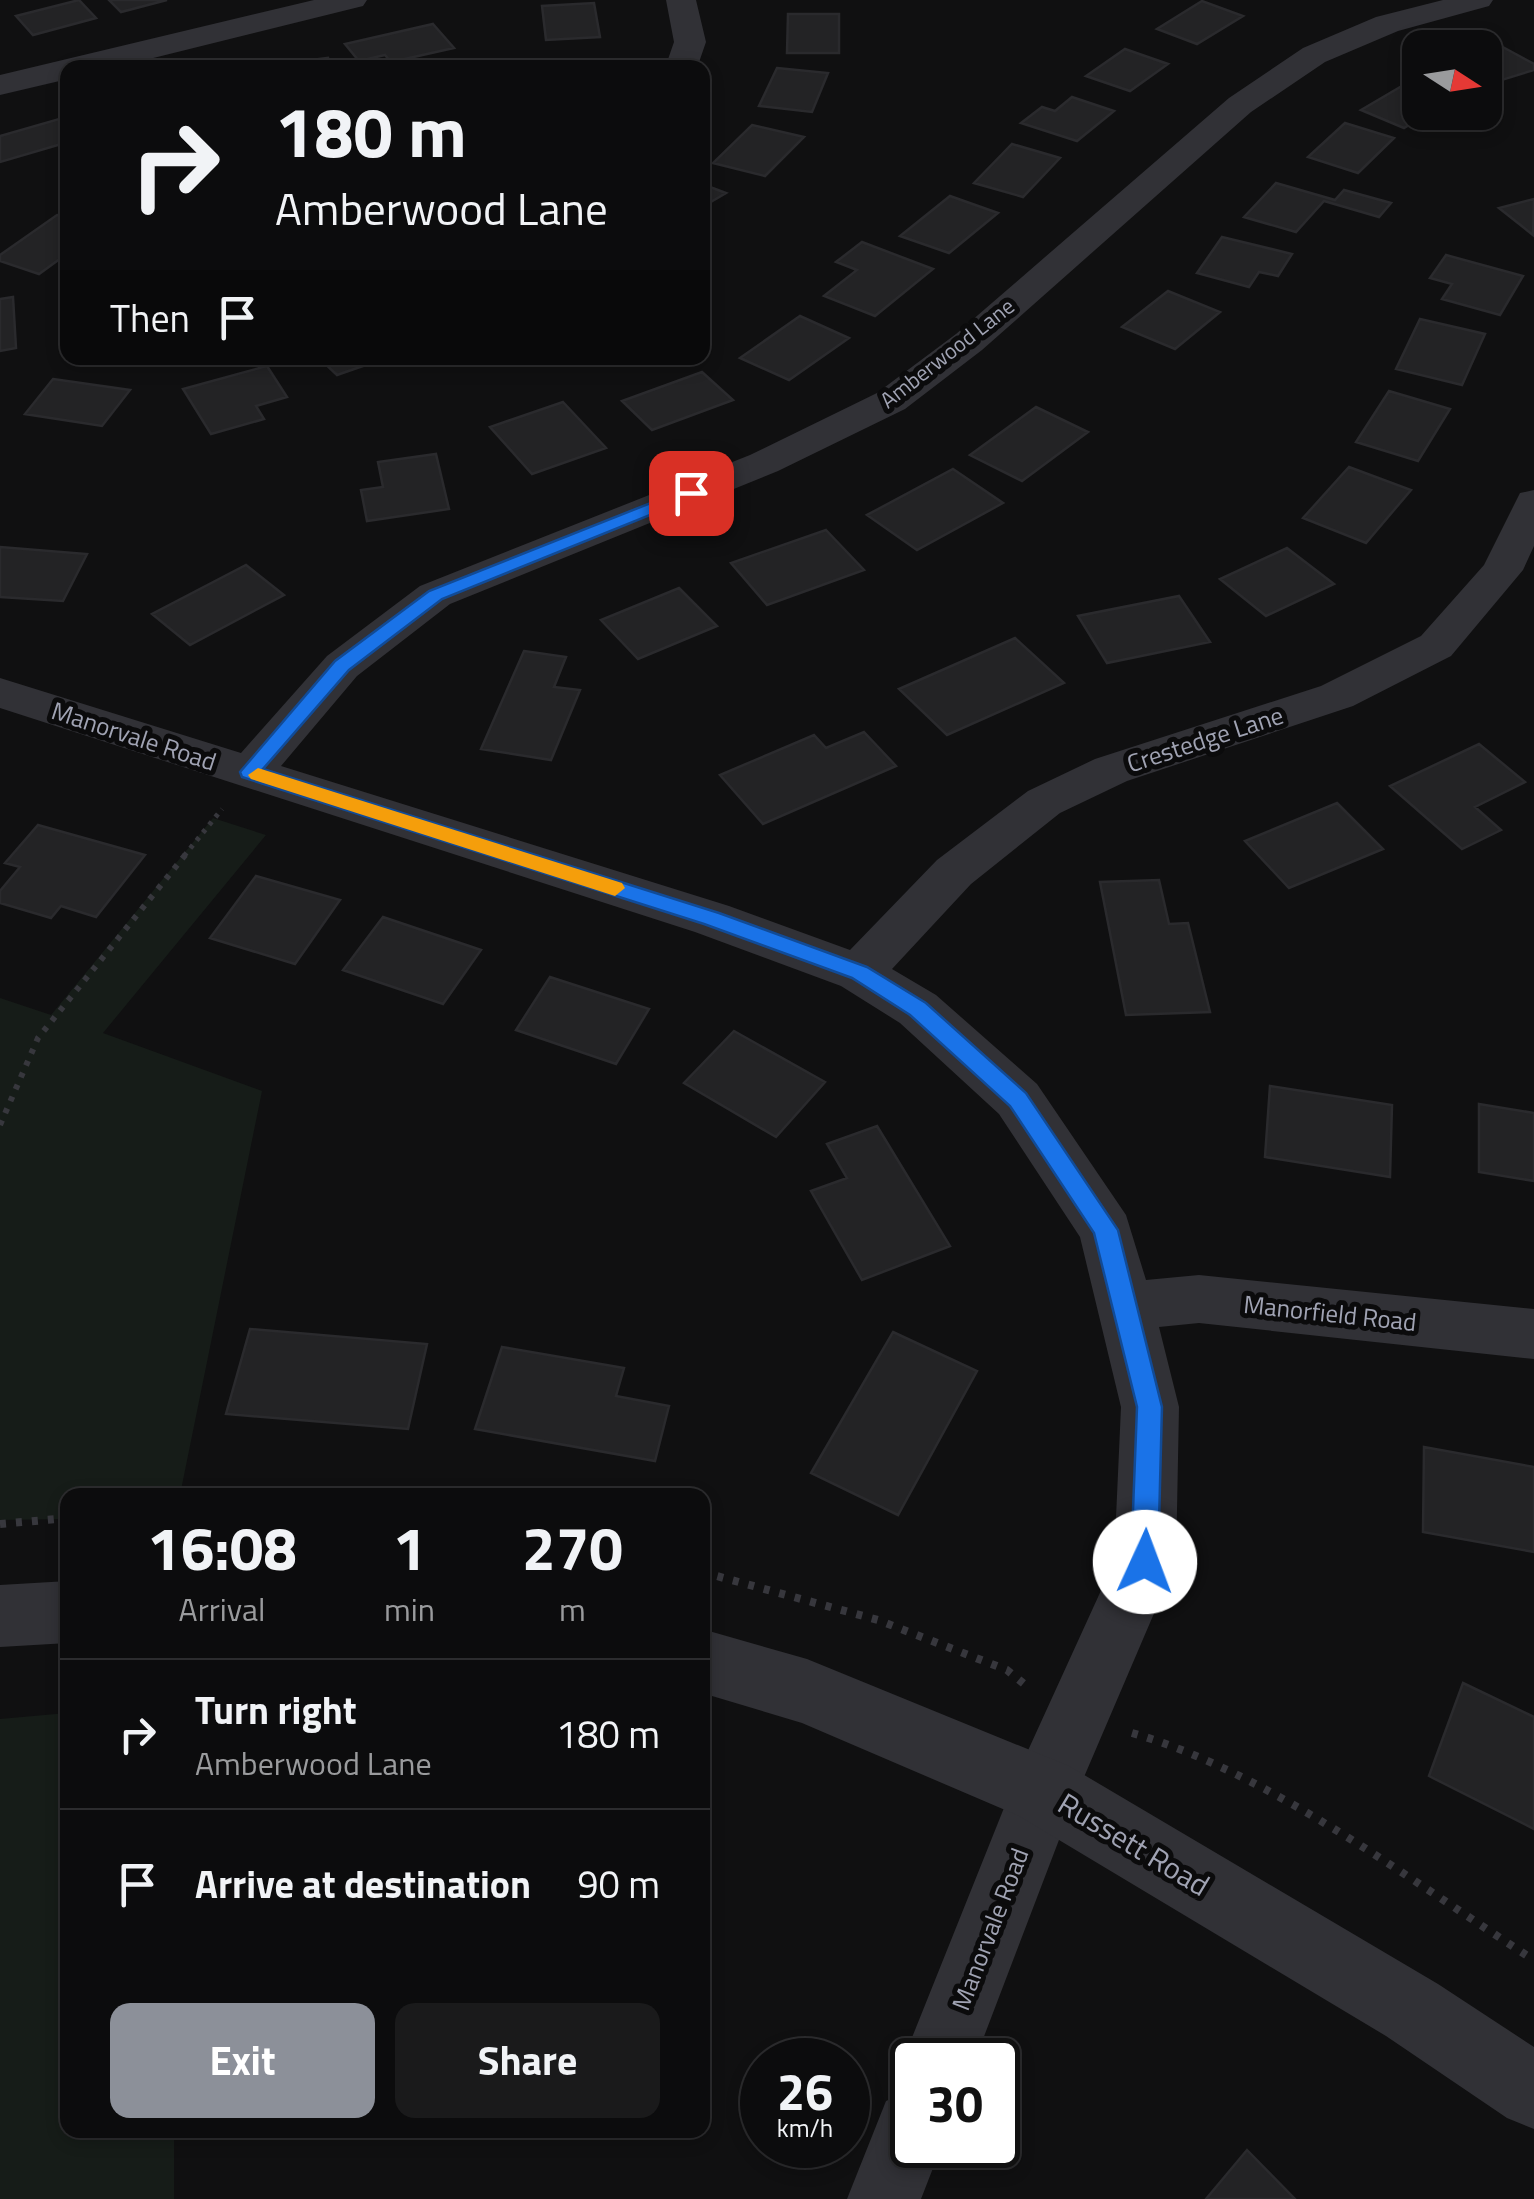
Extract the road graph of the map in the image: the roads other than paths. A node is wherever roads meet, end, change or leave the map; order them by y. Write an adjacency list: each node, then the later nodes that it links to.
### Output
1 (352, 0): 4 (street)
2 (681, 0): 5 (street)
3 (1478, 0): 10 (street, Amberwood Lane)
4 (103, 60)
5 (684, 60)
6 (60, 70): 7 (street)
7 (0, 85)
8 (1534, 502): 11 (street, Crestedge Lane)
9 (0, 693): 10 (street, Manorvale Road)
10 (250, 772): 11 (street, Manorvale Road)
11 (859, 972): 12 (street, Manorvale Road)
12 (1126, 1306): 13 (street, Manorfield Road); 17 (street, Manorvale Road)
13 (1534, 1334)
14 (60, 1612): 15 (street)
15 (0, 1616)
16 (710, 1664): 17 (street, Russett Road)
17 (1044, 1791): 18 (street, Manorvale Road); 19 (street, Russett Road)
18 (948, 2038)
19 (1534, 2090)
20 (896, 2168): 21 (street)
21 (884, 2199)

